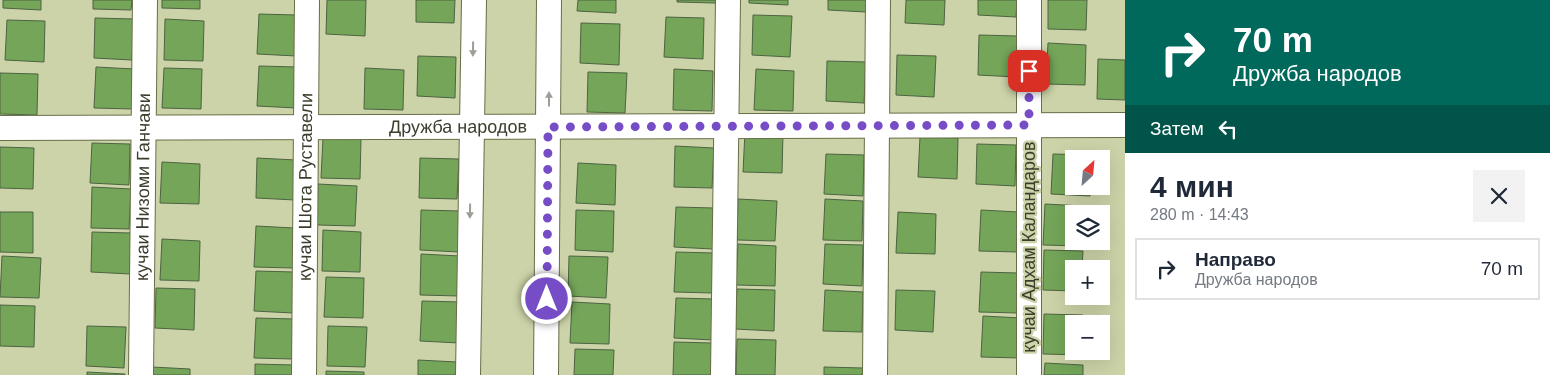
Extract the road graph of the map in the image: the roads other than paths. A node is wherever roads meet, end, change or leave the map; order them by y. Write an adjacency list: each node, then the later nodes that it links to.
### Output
1 (145, 0): 16 (street, кучаи Низоми Ганчави)
2 (307, 0): 12 (street, кучаи Шота Руставели)
3 (474, 0): 13 (street, one-way to 13)
4 (549, 0): 14 (street, one-way to 4)
5 (728, 0): 10 (street)
6 (878, 0): 11 (street)
7 (1029, 0): 9 (street, кучаи Адхам Каландаров)
8 (1125, 124): 9 (street, Дружба народов)
9 (1029, 125): 11 (street, Дружба народов); 23 (street, кучаи Адхам Каландаров)
10 (726, 126): 11 (street, Дружба народов); 14 (street, Дружба народов); 21 (street)
11 (877, 126): 22 (street)
12 (306, 127): 13 (street, Дружба народов); 16 (street, Дружба народов); 18 (street, кучаи Шота Руставели)
13 (471, 127): 14 (street, Дружба народов); 19 (street, one-way to 19)
14 (548, 127): 20 (street)
15 (0, 128): 16 (street, Дружба народов)
16 (143, 128): 17 (street, кучаи Низоми Ганчави)
17 (141, 375)
18 (304, 375)
19 (468, 375)
20 (546, 375)
21 (723, 375)
22 (875, 375)
23 (1029, 375)

